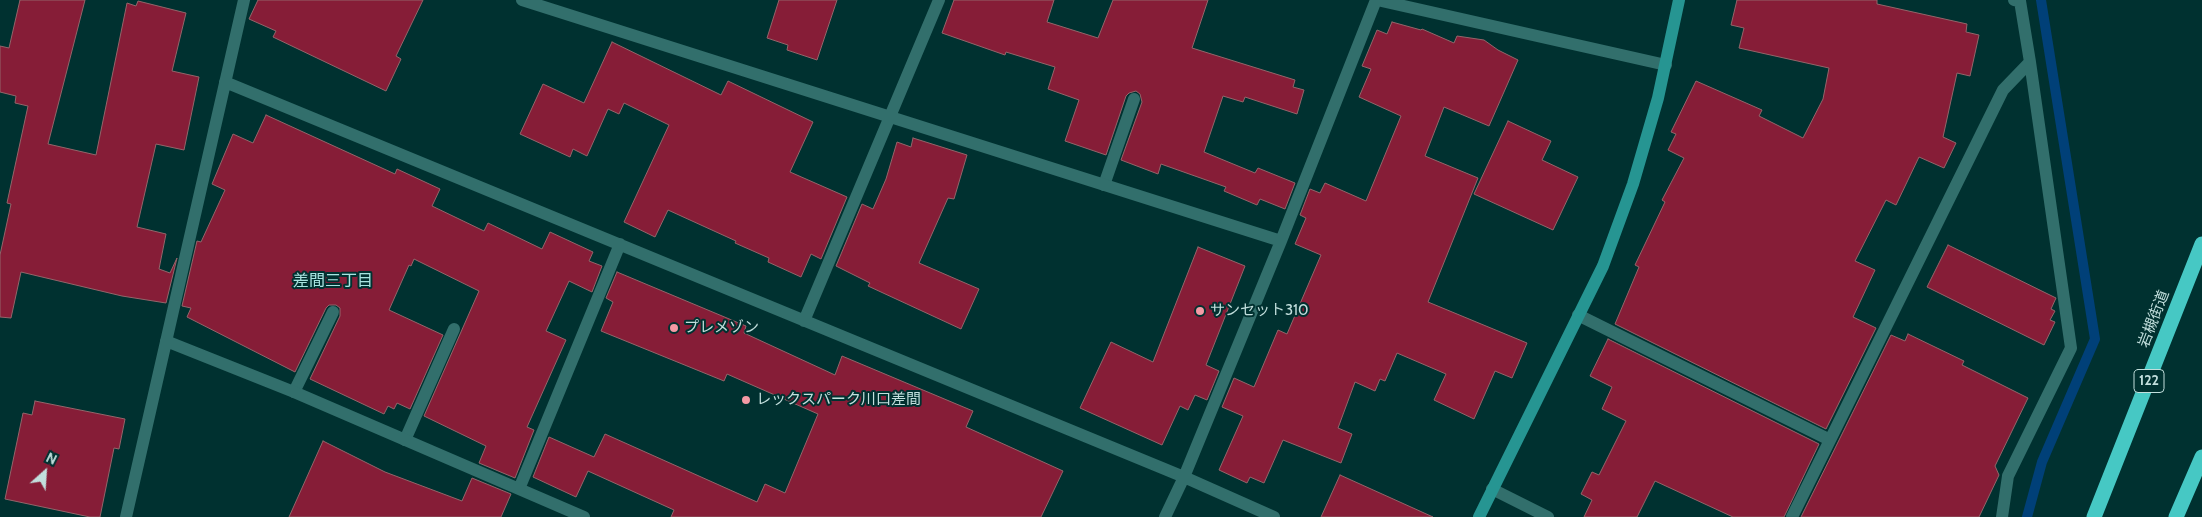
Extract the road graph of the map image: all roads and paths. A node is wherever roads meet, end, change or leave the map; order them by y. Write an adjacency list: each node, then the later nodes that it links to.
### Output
1 (244, 0): 9 (street)
2 (522, 0): 11 (street)
3 (939, 0): 11 (street)
4 (1377, 0): 8 (street); 13 (street)
5 (1679, 0): 8 (street)
6 (2014, 0): 7 (street)
7 (2030, 62): 23 (street); 35 (street)
8 (1666, 65): 17 (street)
9 (225, 82): 14 (street); 20 (street)
10 (1134, 99): 12 (street)
11 (891, 118): 12 (street); 18 (street)
12 (1104, 185): 13 (street)
13 (1281, 241): 25 (street)
14 (620, 244): 18 (street); 26 (street)
15 (2202, 244): 36 (highway, 岩槻街道 / 122)
16 (333, 312): 21 (street)
17 (1578, 315): 23 (street); 27 (street)
18 (804, 322): 25 (street)
19 (454, 329): 22 (street)
20 (166, 341): 21 (street); 28 (street)
21 (294, 392): 22 (street)
22 (405, 440): 26 (street)
23 (1830, 440): 34 (street)
24 (2202, 457): 37 (highway)
25 (1184, 477): 30 (street); 31 (street)
26 (518, 489): 29 (street)
27 (1492, 489): 32 (street); 33 (street)
28 (126, 517)
29 (584, 517)
30 (1165, 517)
31 (1274, 517)
32 (1478, 517)
33 (1548, 517)
34 (1792, 517)
35 (2002, 517)
36 (2094, 517)
37 (2176, 517)

